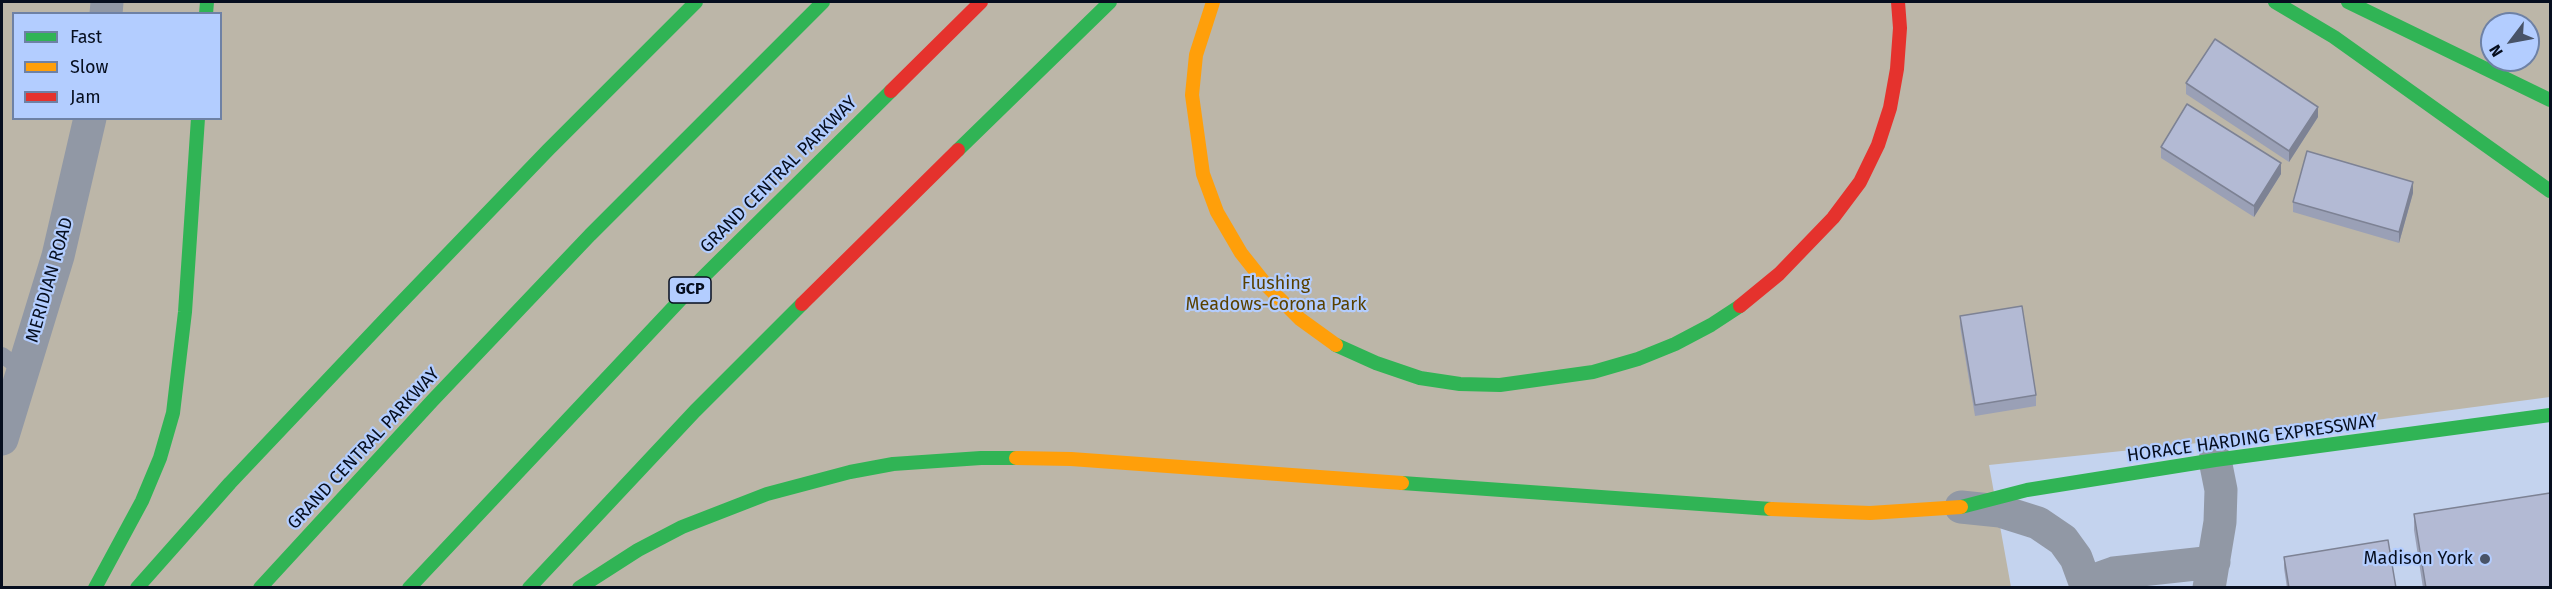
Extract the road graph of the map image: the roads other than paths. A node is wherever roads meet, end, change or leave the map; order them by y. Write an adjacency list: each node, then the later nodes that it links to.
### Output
1 (696, 2): 21 (main road)
2 (823, 2): 22 (main road, GRAND CENTRAL PARKWAY)
3 (981, 2): 23 (main road, GRAND CENTRAL PARKWAY / GCP)
4 (1110, 2): 24 (main road)
5 (1213, 2): 6 (main road)
6 (1898, 2)
7 (2275, 2): 12 (main road)
8 (2348, 2): 9 (main road)
9 (2550, 100)
10 (90, 120): 13 (street, MERIDIAN ROAD)
11 (198, 120): 20 (main road)
12 (2550, 191)
13 (13, 363): 15 (street, MERIDIAN ROAD)
14 (2550, 416): 16 (main road, HORACE HARDING EXPRESSWAY)
15 (2, 439)
16 (2215, 460): 17 (main road, HORACE HARDING EXPRESSWAY); 18 (street)
17 (1960, 507): 19 (street); 25 (main road, HORACE HARDING EXPRESSWAY)
18 (2211, 575): 19 (street)
19 (2087, 585)
20 (95, 588)
21 (137, 588)
22 (260, 588)
23 (409, 588)
24 (529, 588)
25 (579, 588)

